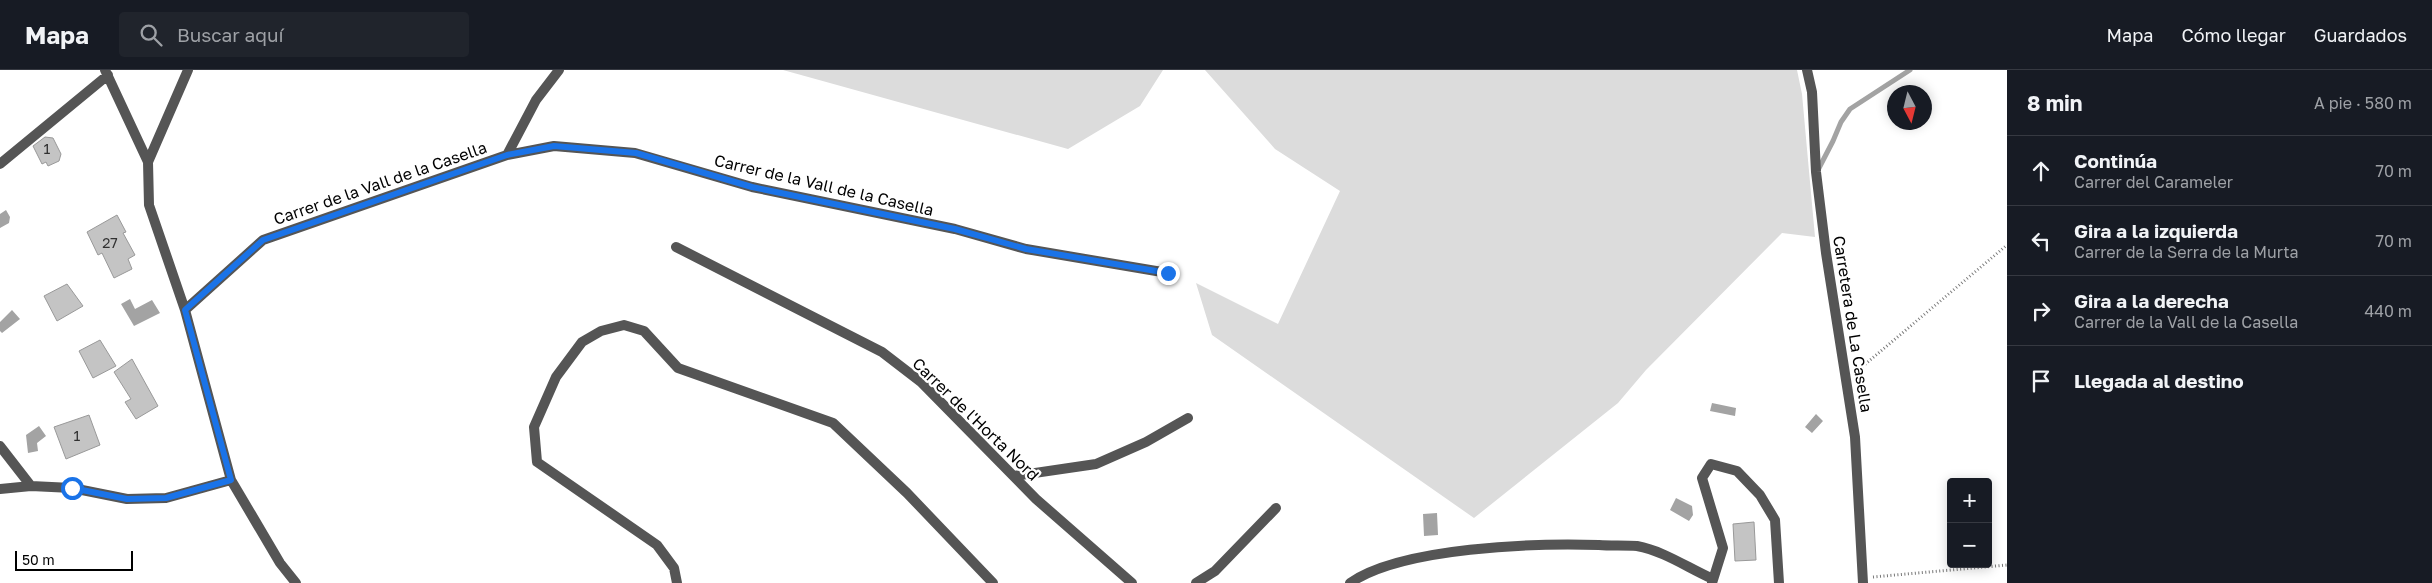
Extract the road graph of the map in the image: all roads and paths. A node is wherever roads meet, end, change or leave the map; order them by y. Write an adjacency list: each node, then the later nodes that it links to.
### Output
1 (188, 70): 6 (street)
2 (559, 70): 5 (street)
3 (1807, 70): 12 (street, Carretera de La Casella)
4 (106, 72): 6 (street); 7 (street)
5 (507, 155): 10 (street, Carrer de la Vall de la Casella); 11 (street, Carrer de la Vall de la Casella)
6 (148, 162): 11 (street)
7 (0, 164)
8 (2007, 244): 12 (path)
9 (676, 247): 15 (street, Carrer de l'Horta Nord)
10 (1168, 273)
11 (185, 310): 16 (street)
12 (1847, 379): 21 (street, Carretera de La Casella)
13 (1188, 418): 15 (street)
14 (0, 446): 17 (street)
15 (1014, 476): 26 (street, Carrer de l'Horta Nord)
16 (231, 480): 17 (street); 23 (street)
17 (31, 486): 18 (street)
18 (0, 489)
19 (1276, 508): 27 (street)
20 (2007, 565): 21 (path)
21 (1863, 580)
22 (1712, 581): 28 (street); 29 (street)
23 (296, 583)
24 (677, 583): 25 (street)
25 (993, 583)
26 (1132, 583)
27 (1196, 583)
28 (1350, 583)
29 (1779, 583)

